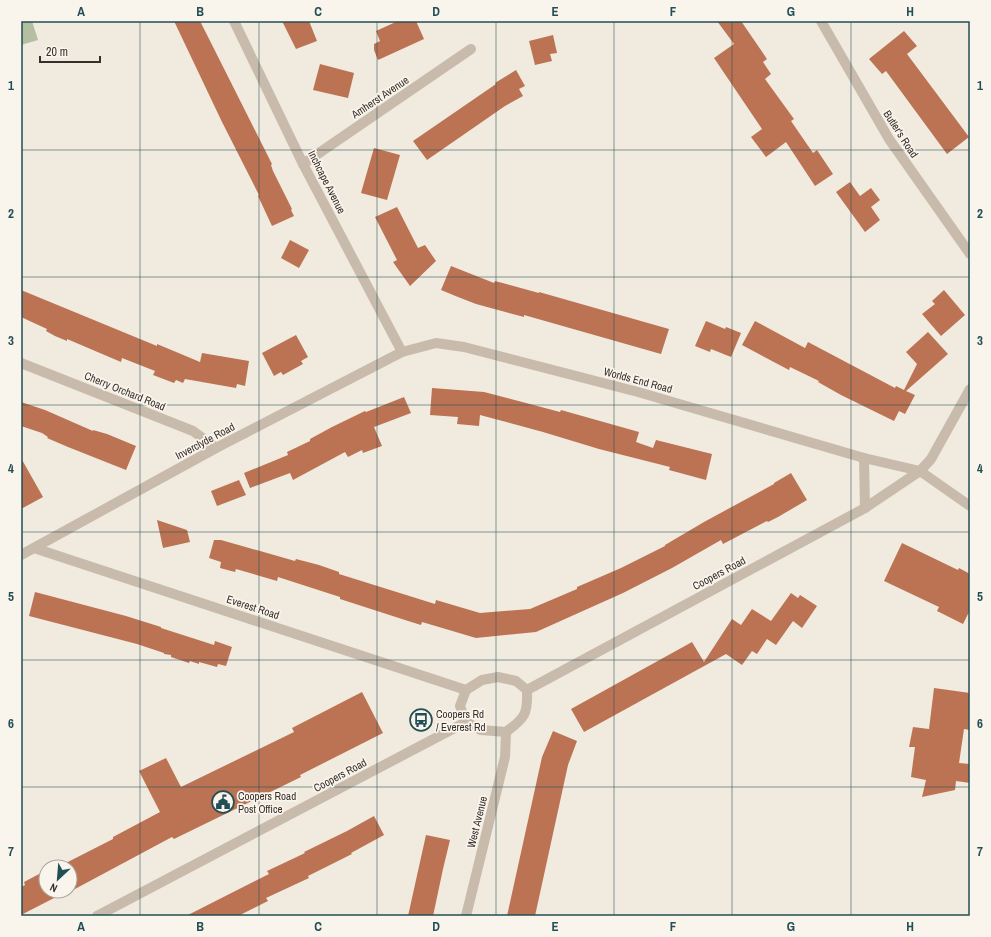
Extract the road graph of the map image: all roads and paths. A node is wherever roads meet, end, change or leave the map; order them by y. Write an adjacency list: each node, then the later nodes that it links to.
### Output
1 (234, 21): 4 (street, Inchcape Avenue)
2 (821, 21): 5 (street, Butler's Road)
3 (471, 50): 4 (street, Amherst Avenue)
4 (303, 164): 6 (street, Inchcape Avenue)
5 (970, 254)
6 (402, 352): 9 (street, Inverclyde Road); 10 (street, Worlds End Road)
7 (21, 363): 9 (street, Cherry Orchard Road)
8 (970, 389): 11 (street)
9 (216, 448): 14 (street, Inverclyde Road)
10 (864, 458): 11 (street, Worlds End Road); 13 (street)
11 (920, 471): 12 (street); 13 (street, Coopers Road)
12 (970, 506)
13 (864, 508): 17 (street, Coopers Road)
14 (34, 548): 15 (street, Inverclyde Road); 16 (street, Everest Road)
15 (21, 555)
16 (466, 690): 17 (street); 18 (street)
17 (527, 690): 19 (street)
18 (466, 722): 19 (street); 20 (street, Coopers Road)
19 (506, 732): 21 (street, West Avenue)
20 (98, 916)
21 (466, 916)

